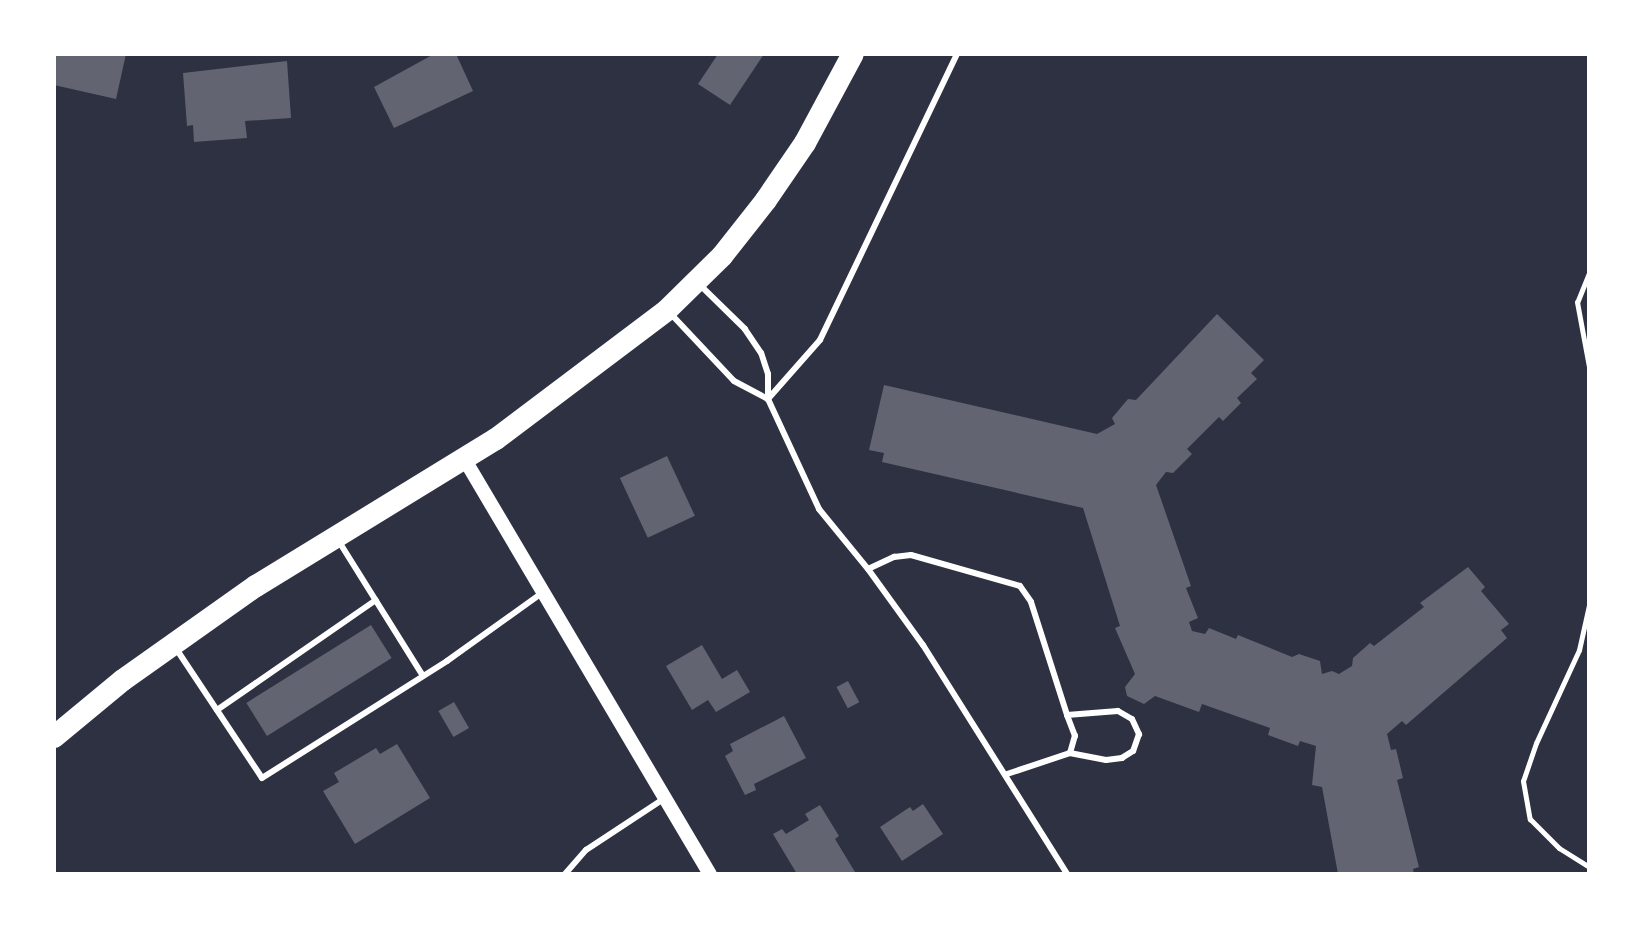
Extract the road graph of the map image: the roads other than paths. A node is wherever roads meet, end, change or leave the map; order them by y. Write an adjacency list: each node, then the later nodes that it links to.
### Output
1 (853, 54): 3 (highway)
2 (957, 54): 5 (lane)
3 (697, 282): 4 (highway); 5 (lane)
4 (667, 310): 5 (lane); 6 (highway)
5 (768, 399): 8 (lane)
6 (465, 460): 7 (highway); 9 (street)
7 (336, 537): 10 (lane); 11 (highway)
8 (868, 569): 14 (lane); 17 (lane)
9 (542, 593): 12 (lane); 18 (street)
10 (376, 600): 12 (lane); 13 (lane)
11 (173, 644): 13 (lane); 15 (highway)
12 (423, 676): 13 (lane)
13 (217, 710)
14 (1067, 715): 16 (lane); 16 (lane)
15 (54, 737)
16 (1070, 753): 17 (lane)
17 (1007, 774): 21 (lane)
18 (665, 798): 19 (lane); 20 (street)
19 (565, 874)
20 (710, 874)
21 (1067, 874)

